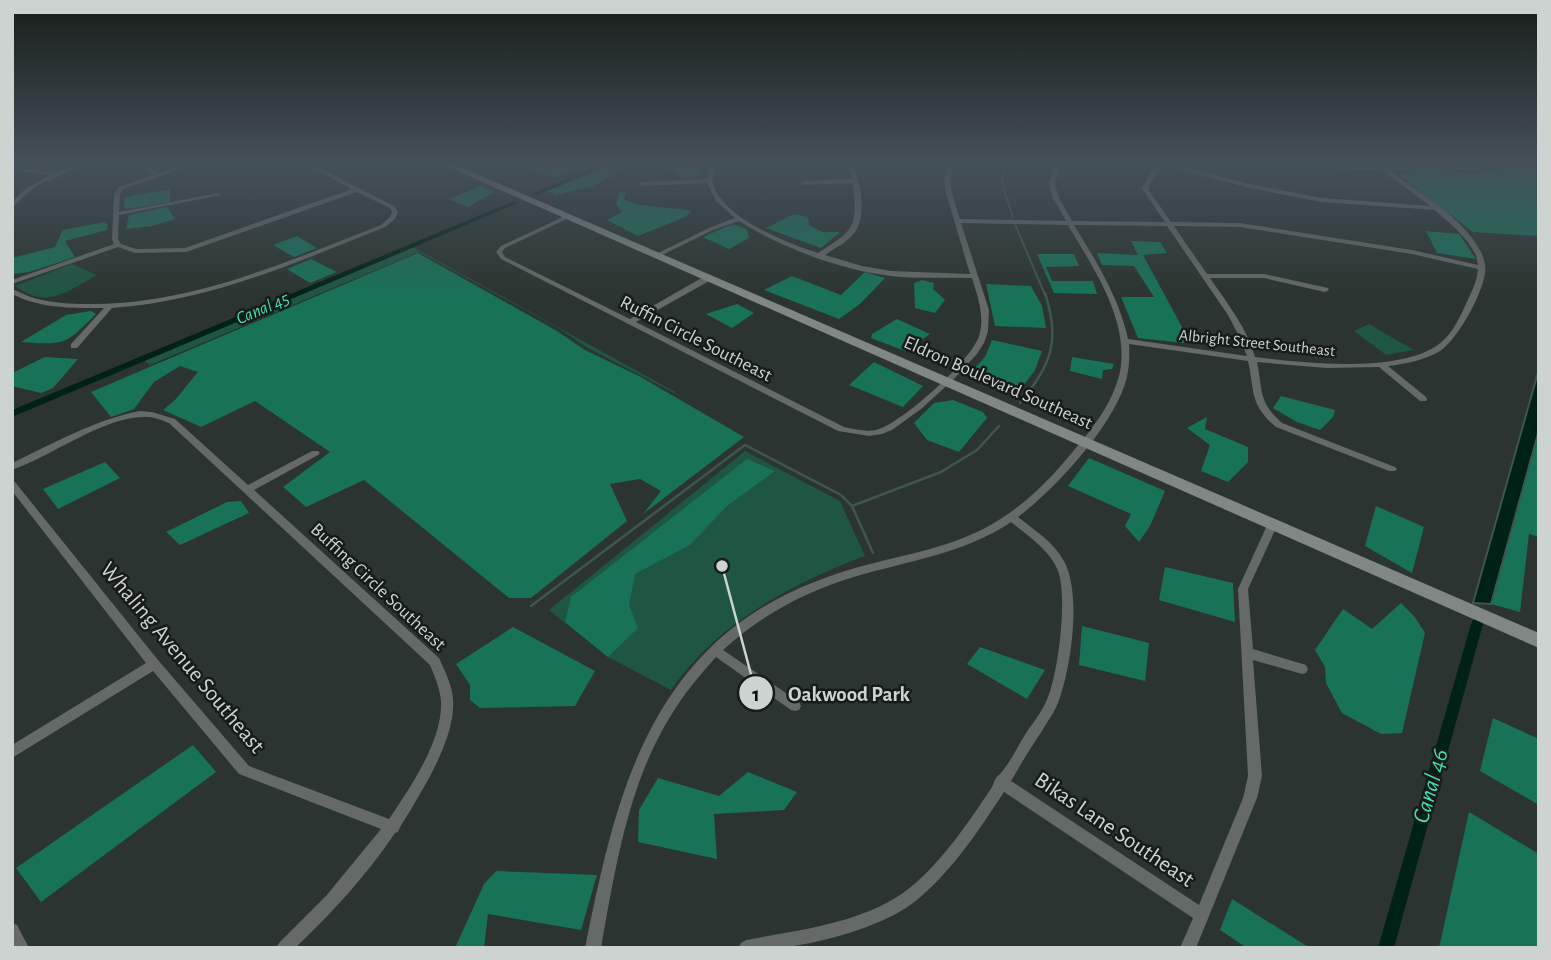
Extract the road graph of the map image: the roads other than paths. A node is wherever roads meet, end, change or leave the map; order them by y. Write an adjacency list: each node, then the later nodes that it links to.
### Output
1 (117, 207): 13 (street)
2 (155, 207): 13 (street)
3 (309, 207): 19 (street)
4 (391, 207): 29 (street)
5 (546, 207): 14 (street, Eldron Boulevard Southeast)
6 (726, 207): 15 (street)
7 (859, 207): 20 (street)
8 (953, 207): 16 (street, Ruffin Circle Southeast)
9 (1063, 207): 17 (street)
10 (1156, 207): 18 (street)
11 (1417, 207): 12 (street)
12 (1434, 208): 22 (street)
13 (117, 214): 19 (street)
14 (567, 216): 21 (street, Eldron Boulevard Southeast); 30 (street, Ruffin Circle Southeast)
15 (738, 219): 20 (street); 21 (street)
16 (957, 221): 17 (street); 23 (street, Ruffin Circle Southeast)
17 (1070, 222): 18 (street); 31 (street)
18 (1166, 222): 22 (street); 24 (street)
19 (118, 245): 26 (street)
20 (820, 255): 23 (street)
21 (656, 256): 25 (street, Eldron Boulevard Southeast)
22 (1482, 268): 34 (street, Albright Street Southeast)
23 (975, 276): 35 (street, Ruffin Circle Southeast)
24 (1205, 276): 27 (street); 33 (street)
25 (708, 278): 30 (street); 35 (street, Eldron Boulevard Southeast)
26 (12, 282)
27 (1325, 290)
28 (12, 291): 29 (street)
29 (109, 307): 32 (street)
30 (629, 323): 35 (street, Ruffin Circle Southeast)
31 (1125, 341): 33 (street, Albright Street Southeast); 37 (street)
32 (74, 346)
33 (1252, 358): 34 (street, Albright Street Southeast); 40 (street)
34 (1381, 364): 36 (street)
35 (945, 381): 37 (street, Eldron Boulevard Southeast)
36 (1423, 399)
37 (1085, 443): 43 (street); 44 (street, Eldron Boulevard Southeast)
38 (315, 453): 42 (street)
39 (12, 467): 42 (street, Buffing Circle Southeast)
40 (1392, 469)
41 (12, 484): 48 (street, Whaling Avenue Southeast)
42 (247, 490): 53 (street, Buffing Circle Southeast)
43 (1012, 517): 46 (street); 52 (street)
44 (1273, 524): 45 (street, Eldron Boulevard Southeast); 47 (street)
45 (1539, 641)
46 (715, 650): 50 (street); 58 (street)
47 (1248, 653): 49 (street); 54 (street)
48 (154, 664): 51 (street); 53 (street, Whaling Avenue Southeast)
49 (1302, 669)
50 (795, 706)
51 (12, 752)
52 (1002, 782): 54 (street, Bikas Lane Southeast); 59 (street)
53 (393, 827): 57 (street, Buffing Circle Southeast)
54 (1201, 915): 60 (street)
55 (12, 930): 56 (street)
56 (21, 948)
57 (284, 948)
58 (593, 948)
59 (747, 948)
60 (1188, 948)

